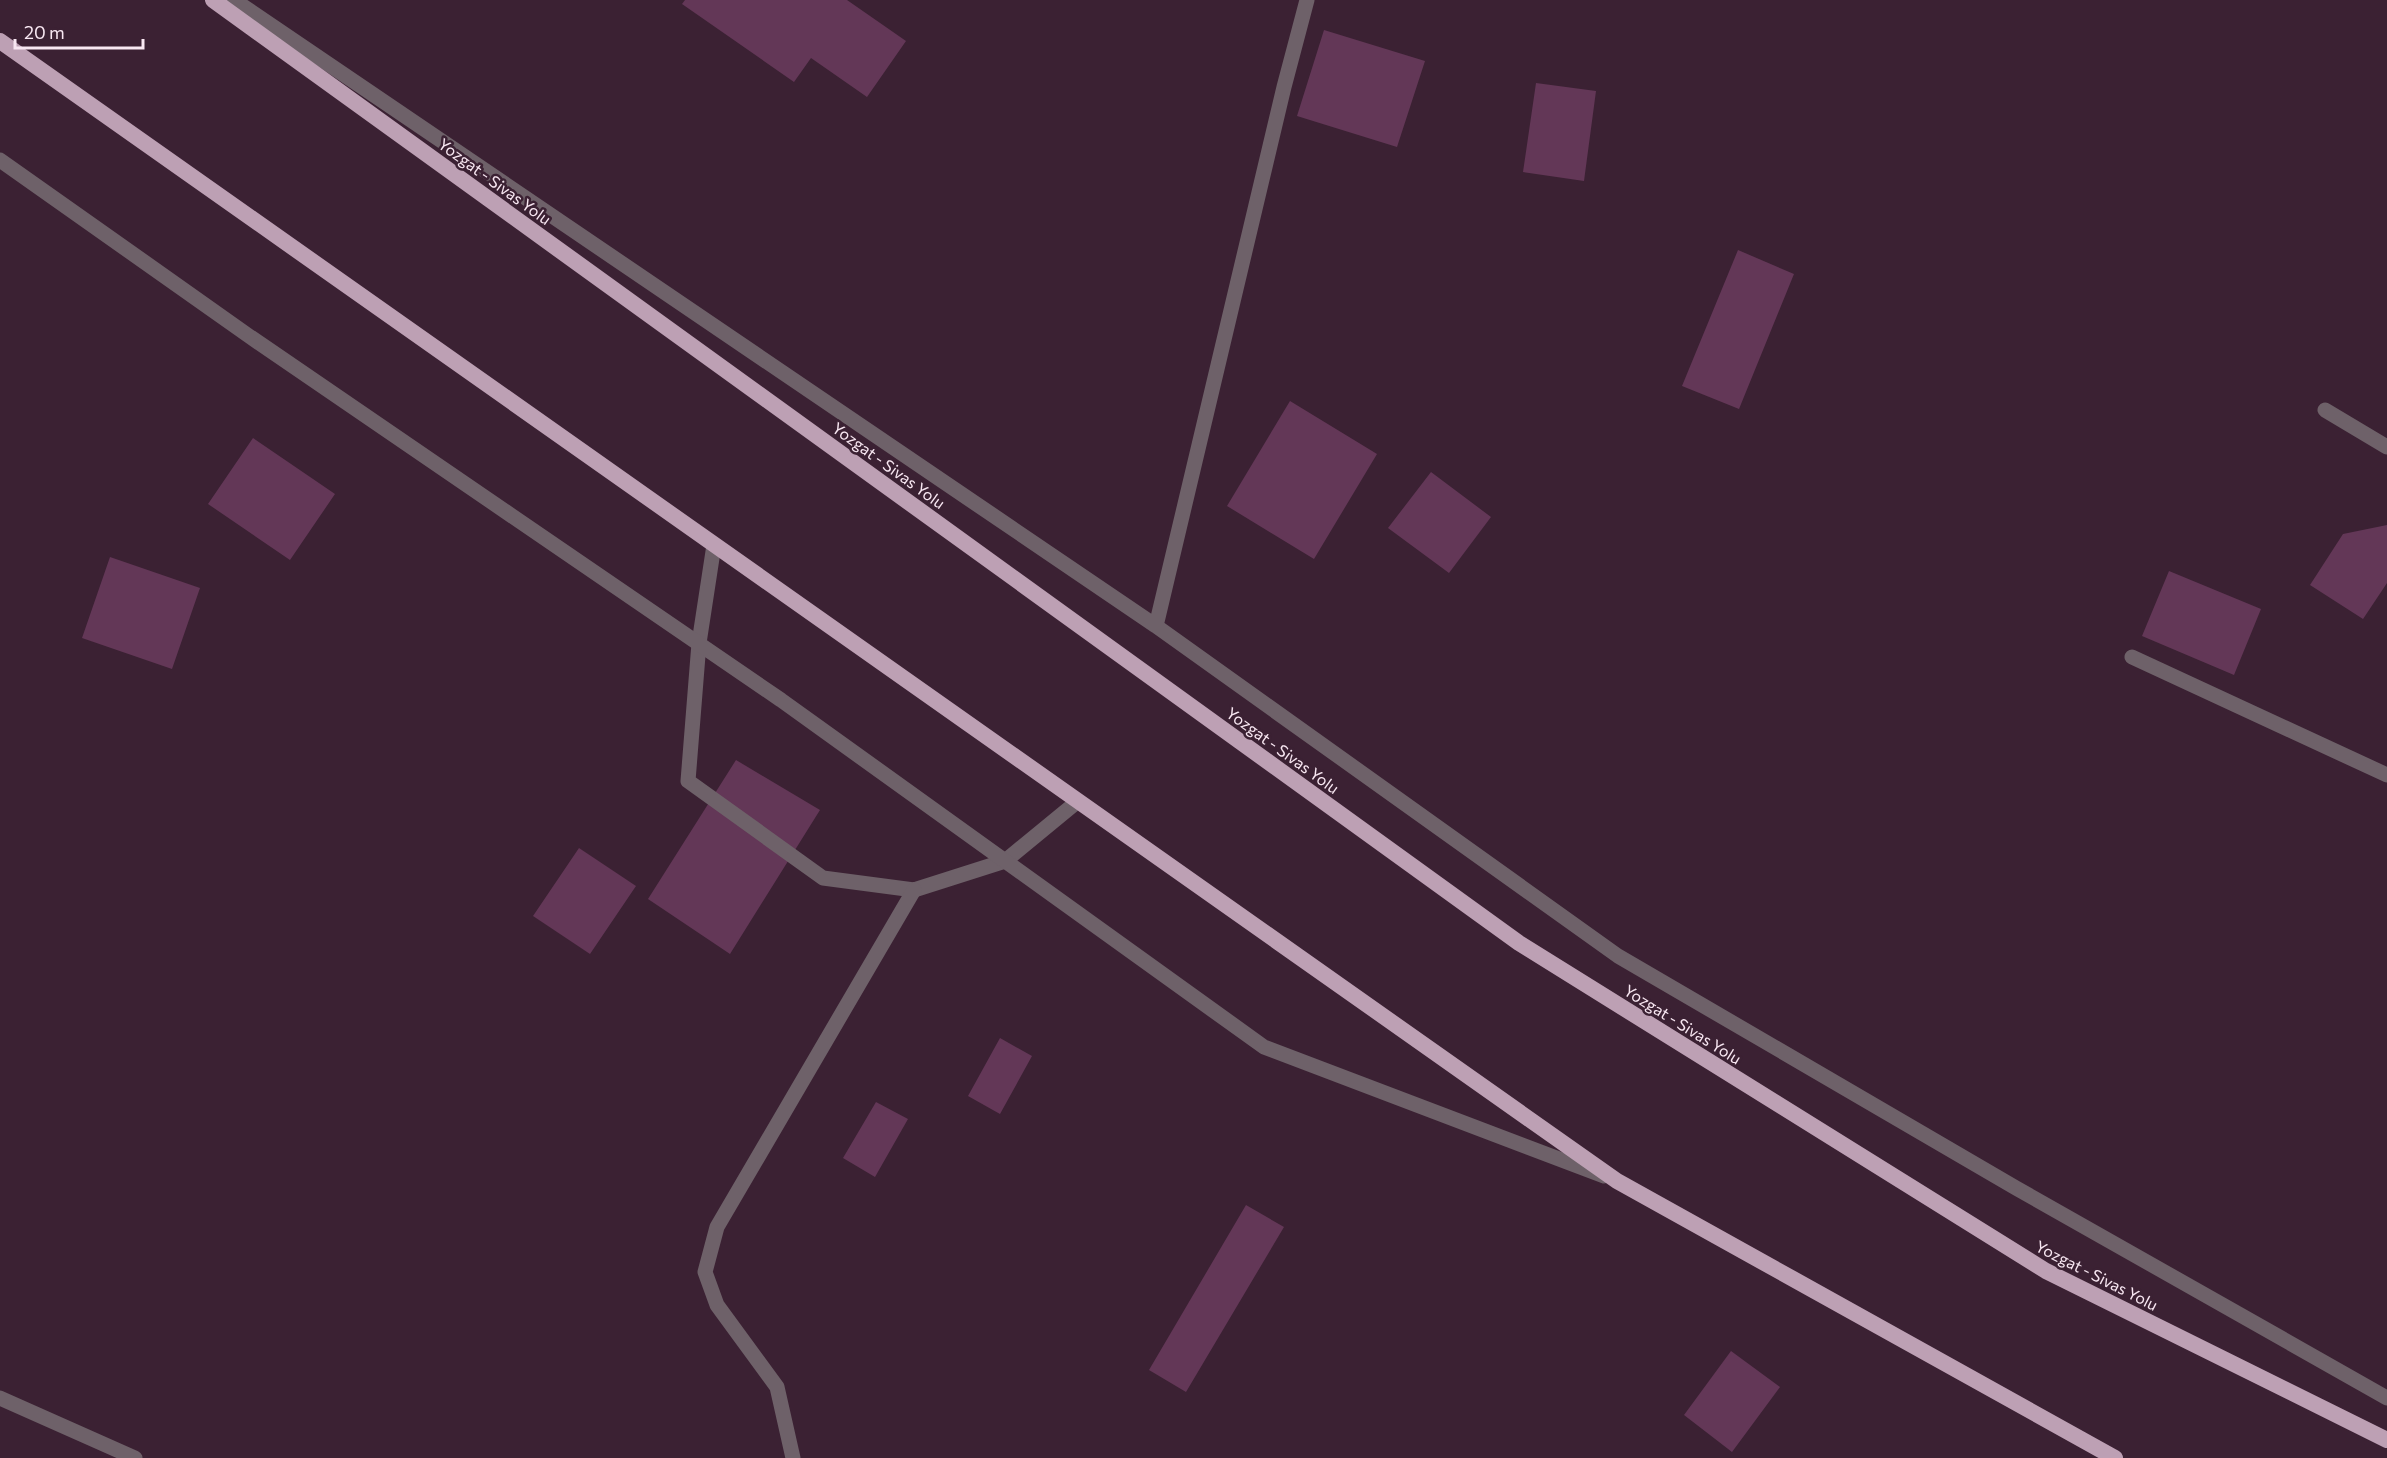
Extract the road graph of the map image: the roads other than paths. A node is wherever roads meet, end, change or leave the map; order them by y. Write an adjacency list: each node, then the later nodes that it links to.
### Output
1 (213, 0): 19 (highway, Yozgat - Sivas Yolu)
2 (234, 0): 9 (street)
3 (1307, 0): 9 (street)
4 (0, 41): 8 (highway)
5 (0, 160): 10 (street)
6 (2325, 410): 7 (street)
7 (2387, 447)
8 (714, 544): 10 (street); 13 (highway)
9 (1156, 626): 18 (street)
10 (699, 643): 14 (street); 15 (street)
11 (2132, 657): 12 (street)
12 (2387, 775)
13 (1078, 801): 14 (street); 16 (highway)
14 (1005, 861): 15 (street); 16 (street)
15 (914, 890): 21 (street)
16 (1617, 1181): 22 (highway)
17 (0, 1398): 20 (street)
18 (2387, 1398)
19 (2387, 1440)
20 (135, 1458)
21 (793, 1458)
22 (2115, 1458)

